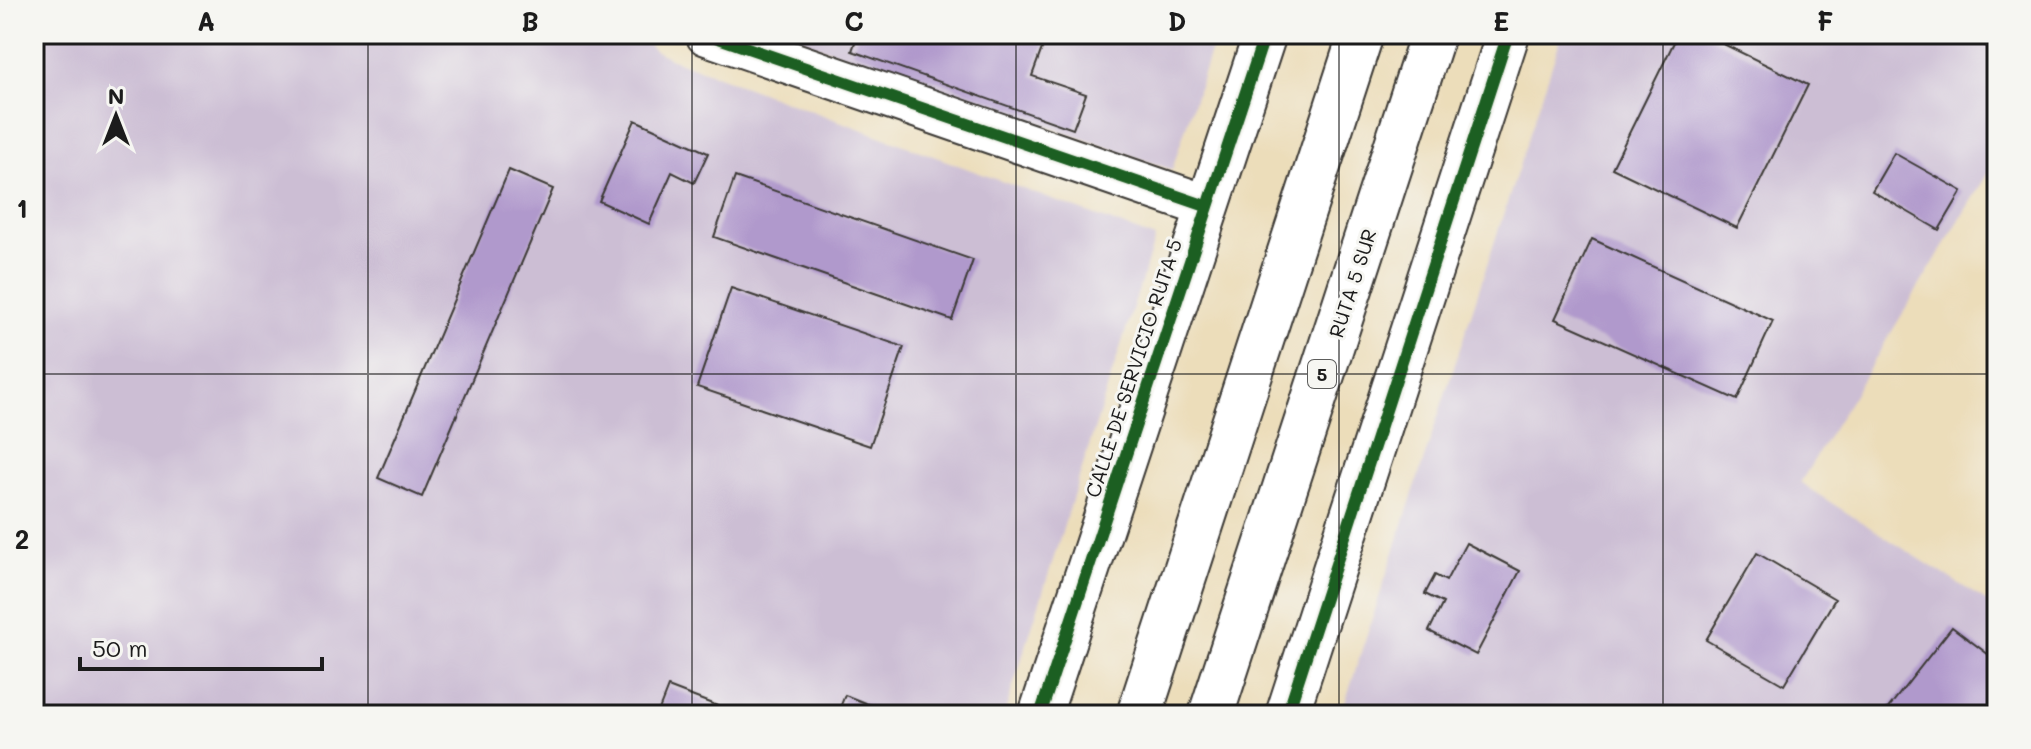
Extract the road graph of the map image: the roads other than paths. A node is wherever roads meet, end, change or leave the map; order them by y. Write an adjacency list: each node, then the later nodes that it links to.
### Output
1 (707, 34): 6 (street)
2 (1265, 34): 6 (street, CALLE DE SERVICIO RUTA 5)
3 (1361, 34): 8 (highway)
4 (1433, 34): 9 (highway, RUTA 5 SUR / 5)
5 (1508, 34): 10 (street)
6 (1206, 206): 7 (street, CALLE DE SERVICIO RUTA 5)
7 (1040, 715)
8 (1139, 715)
9 (1211, 715)
10 (1287, 715)

